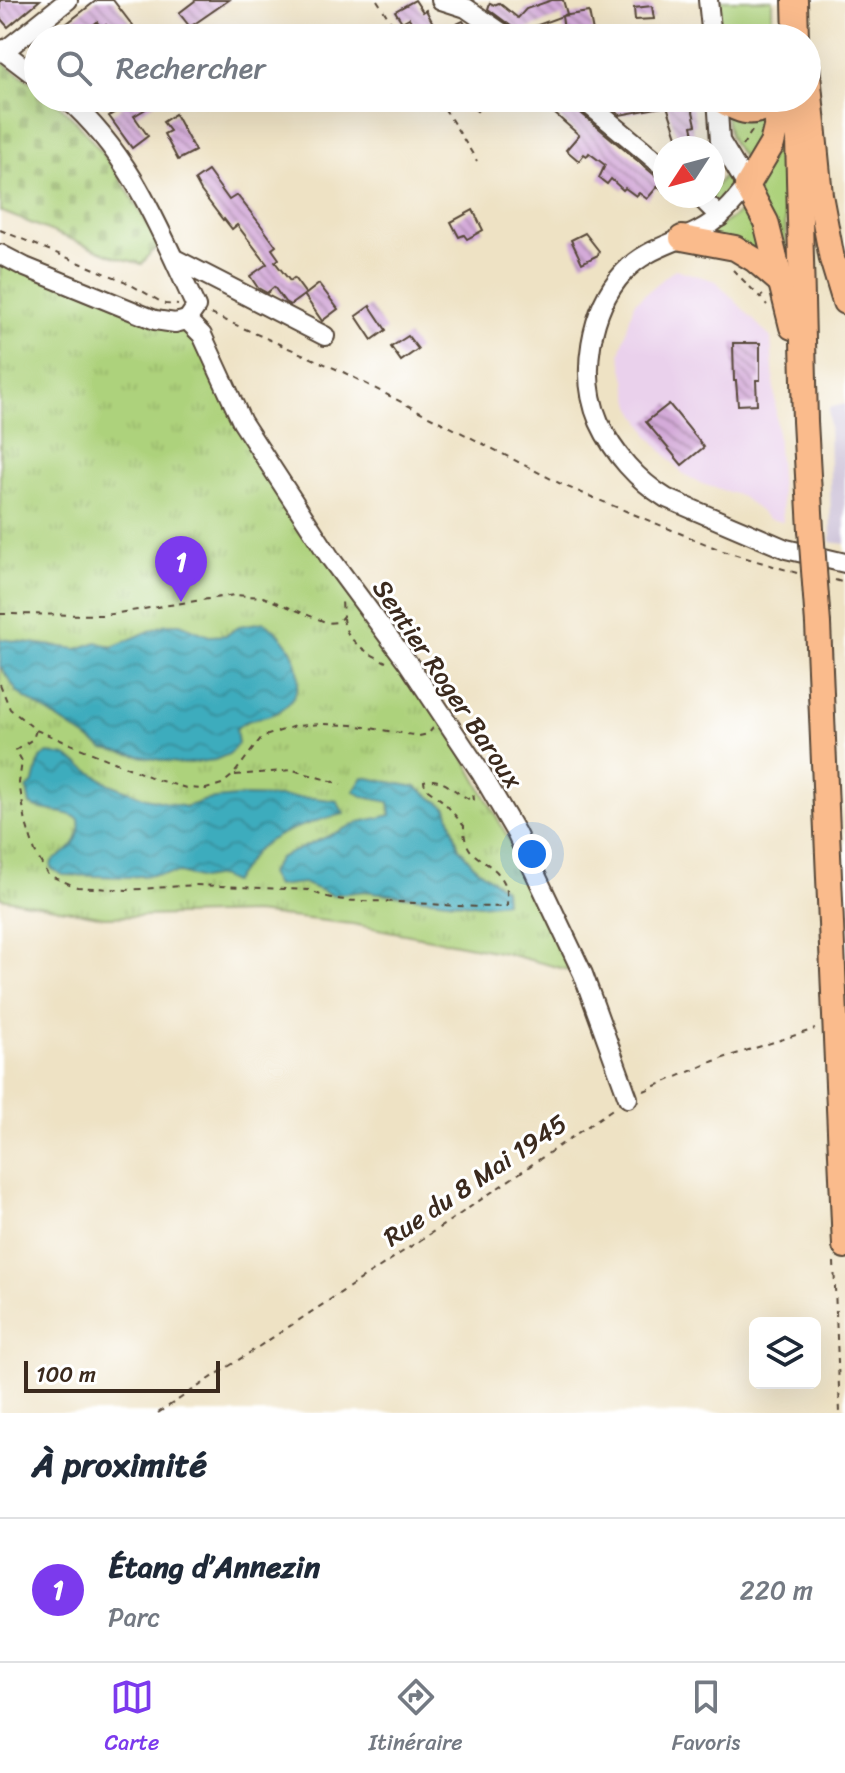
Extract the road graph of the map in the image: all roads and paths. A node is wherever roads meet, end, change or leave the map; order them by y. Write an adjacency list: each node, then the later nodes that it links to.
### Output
1 (68, 0): 6 (street)
2 (377, 0): 7 (path)
3 (441, 0): 8 (street)
4 (708, 0): 9 (street)
5 (795, 0): 10 (main road)
6 (37, 24)
7 (392, 24)
8 (489, 24)
9 (711, 24)
10 (796, 24)
11 (24, 34): 12 (street)
12 (2, 51): 13 (street)
13 (24, 68)
14 (79, 112): 29 (street, Sentier Roger Baroux)
15 (447, 112): 22 (path)
16 (598, 112): 21 (street)
17 (719, 112): 23 (street)
18 (779, 112): 23 (main road)
19 (797, 112): 34 (main road)
20 (812, 112): 31 (main road)
21 (653, 158)
22 (477, 161)
23 (747, 186): 25 (street); 30 (main road)
24 (711, 208): 25 (street)
25 (720, 217): 27 (street)
26 (0, 230): 32 (path)
27 (682, 238): 30 (main road); 35 (street)
28 (0, 254): 32 (street)
29 (177, 260): 32 (street, Sentier Roger Baroux); 33 (street)
30 (782, 283): 34 (main road)
31 (845, 302)
32 (192, 314): 36 (path); 42 (street, Sentier Roger Baroux)
33 (325, 336)
34 (805, 421): 49 (main road, bridge)
35 (845, 563)
36 (787, 572)
37 (834, 580): 38 (path)
38 (845, 583)
39 (342, 600): 41 (path)
40 (0, 614): 41 (path)
41 (343, 616): 42 (path)
42 (408, 663): 44 (street, Sentier Roger Baroux)
43 (0, 684): 45 (path)
44 (439, 712): 46 (path); 50 (street, Sentier Roger Baroux)
45 (36, 730): 46 (path); 48 (path)
46 (233, 775): 47 (path)
47 (341, 784)
48 (473, 790)
49 (835, 1022): 50 (path, Rue du 8 Mai 1945); 51 (main road)
50 (628, 1098): 52 (path, Rue du 8 Mai 1945)
51 (845, 1246)
52 (158, 1413)

